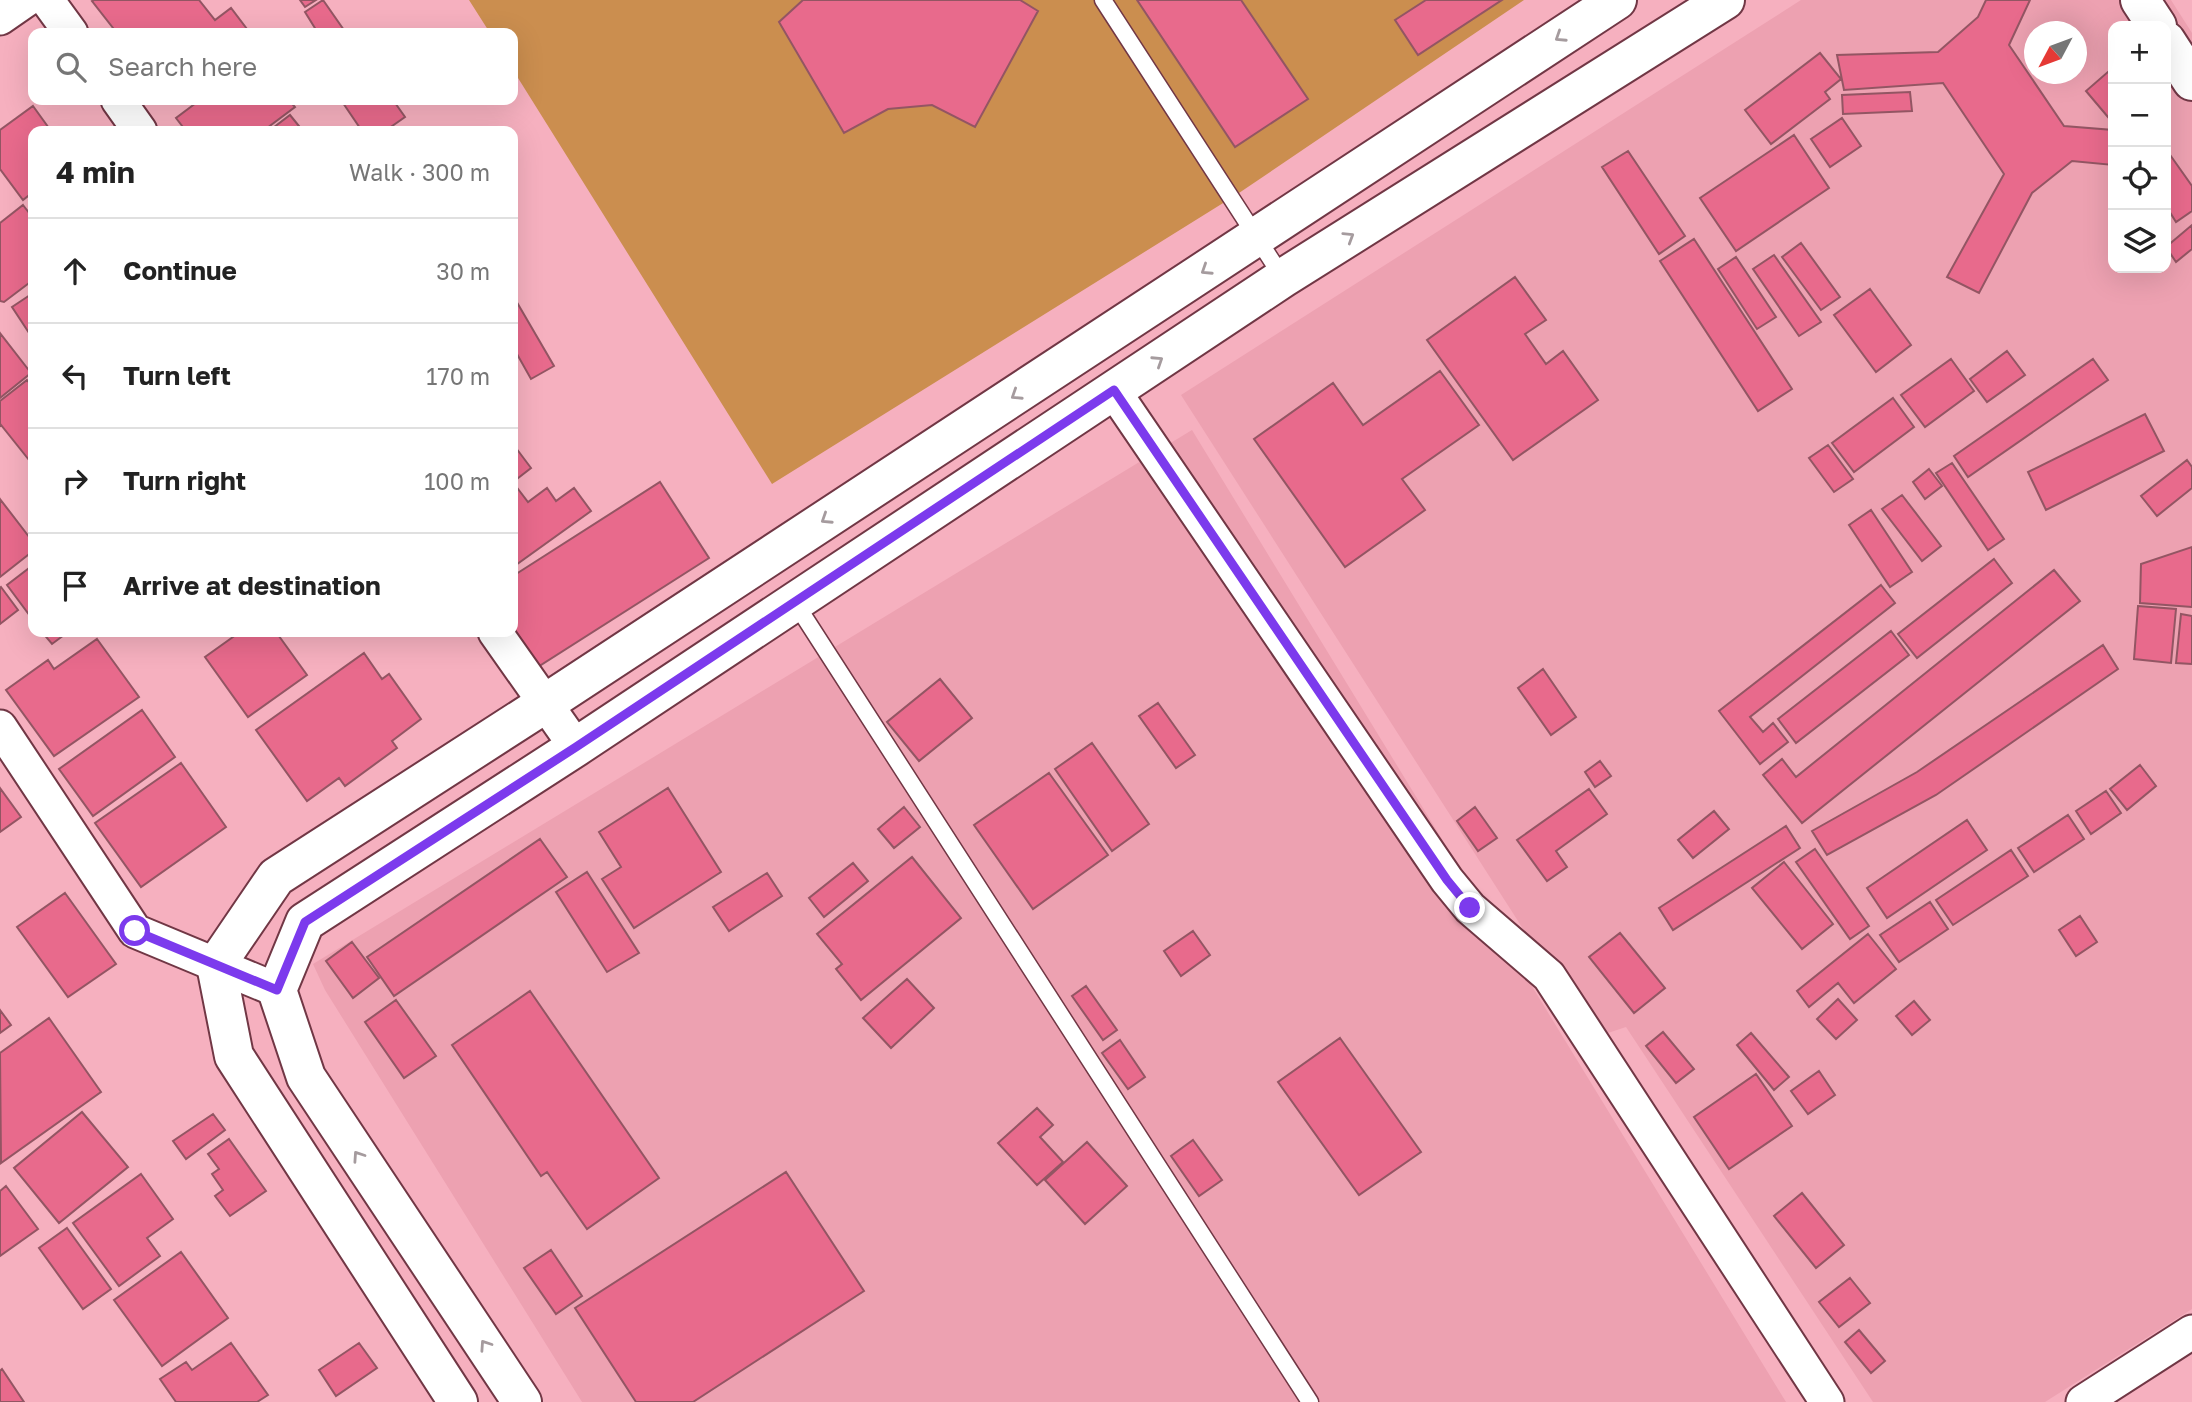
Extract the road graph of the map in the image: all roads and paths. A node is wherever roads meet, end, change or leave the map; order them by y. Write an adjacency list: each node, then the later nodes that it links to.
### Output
1 (1103, 0): 12 (lane)
2 (1617, 0): 12 (street, one-way to 12)
3 (1725, 0): 13 (street, one-way to 3)
4 (2140, 0): 6 (street)
5 (20, 5): 7 (street)
6 (2154, 21)
7 (62, 28)
8 (2171, 49): 9 (street)
9 (2192, 81)
10 (122, 105): 11 (street)
11 (136, 126)
12 (1256, 237): 13 (lane); 17 (street, one-way to 17)
13 (1283, 278): 14 (street, one-way to 13)
14 (1114, 390): 15 (street); 26 (street)
15 (794, 601): 19 (street); 25 (lane)
16 (499, 637): 17 (street)
17 (545, 703): 19 (street); 20 (street)
18 (0, 727): 20 (street)
19 (576, 747): 21 (street)
20 (215, 965): 21 (street); 23 (street)
21 (277, 990): 24 (street, one-way to 21)
22 (2192, 1332): 27 (street)
23 (458, 1402)
24 (522, 1402)
25 (1310, 1402)
26 (1827, 1402)
27 (2083, 1402)

